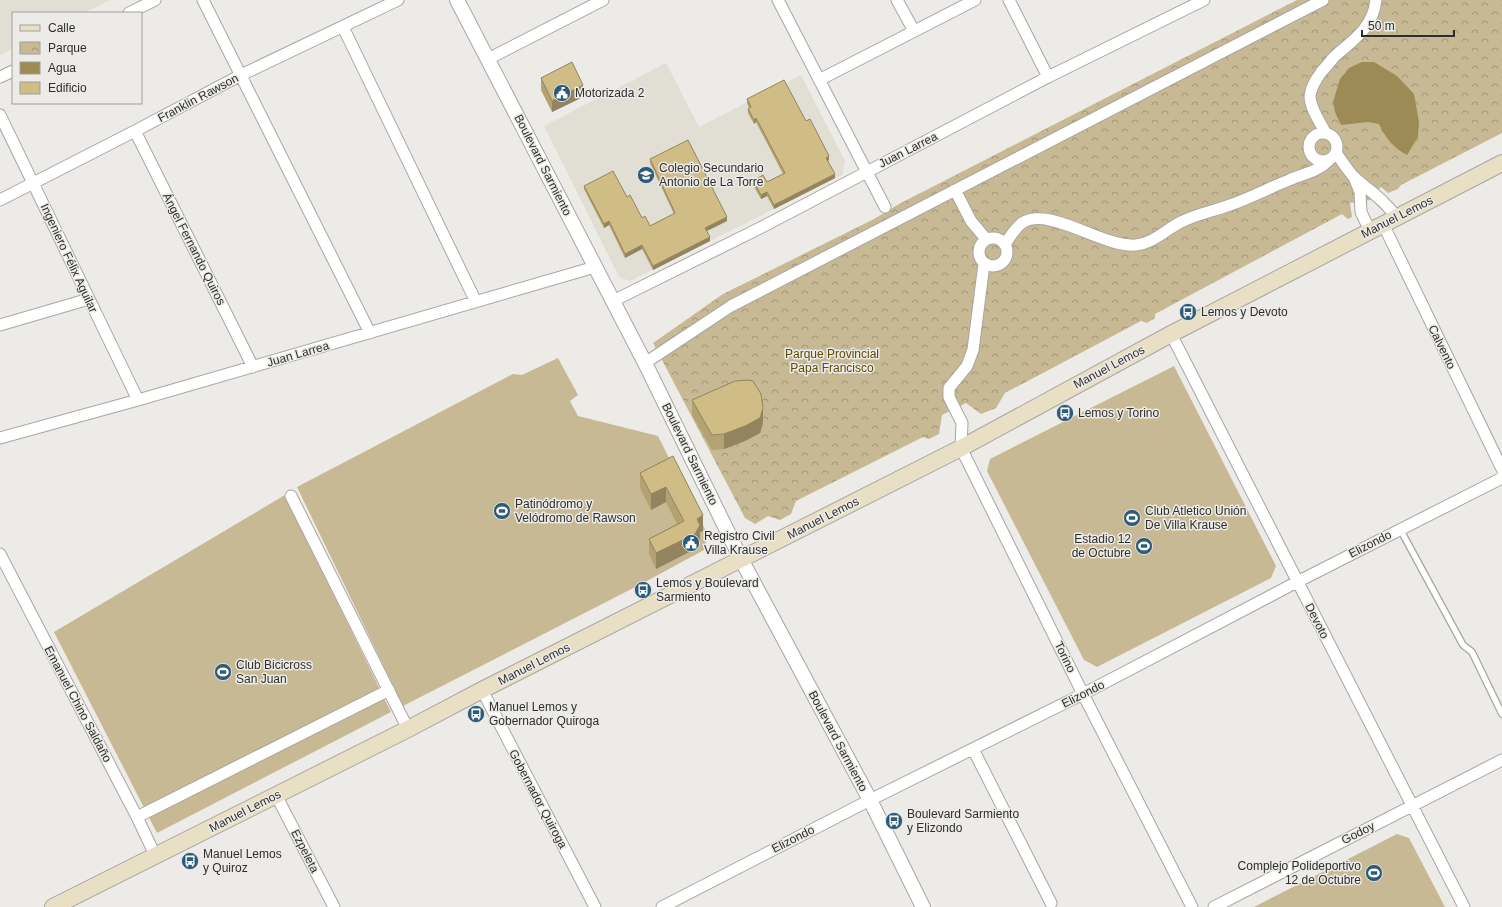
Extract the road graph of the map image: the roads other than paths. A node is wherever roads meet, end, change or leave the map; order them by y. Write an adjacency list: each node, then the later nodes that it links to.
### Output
1 (155, 0): 14 (street)
2 (203, 0): 19 (street)
3 (398, 0): 15 (street, Franklin Rawson)
4 (457, 0): 17 (street, Boulevard Sarmiento)
5 (603, 0): 13 (street)
6 (778, 0): 22 (street)
7 (897, 0): 16 (street)
8 (975, 0): 16 (street)
9 (1009, 0): 21 (street)
10 (1204, 0): 21 (street, Juan Larrea)
11 (1323, 0): 31 (street)
12 (1376, 0): 25 (street)
13 (591, 3): 17 (street)
14 (131, 12)
15 (344, 27): 19 (street, Franklin Rawson); 41 (street)
16 (914, 31): 22 (street)
17 (488, 59): 38 (street, Boulevard Sarmiento)
18 (12, 71): 20 (street)
19 (241, 75): 24 (street, Franklin Rawson); 43 (street)
20 (0, 77)
21 (1048, 77): 28 (street, Juan Larrea)
22 (819, 80): 28 (street)
23 (0, 115): 30 (street, Ingeniero Félix Aguilar)
24 (135, 131): 30 (street, Franklin Rawson); 46 (street, Ángel Fernando Quiros)
25 (1325, 132): 26 (street); 26 (street)
26 (1333, 157): 29 (street); 36 (street)
27 (1502, 163): 34 (main road, Manuel Lemos)
28 (867, 172): 33 (street); 40 (street, Juan Larrea)
29 (1353, 175): 34 (street); 34 (street)
30 (34, 182): 32 (street, Franklin Rawson); 39 (street, Ingeniero Félix Aguilar)
31 (954, 190): 35 (street); 45 (street)
32 (0, 200)
33 (885, 207)
34 (1383, 224): 44 (main road, Manuel Lemos); 50 (street, Calvento)
35 (986, 239): 36 (street); 37 (street)
36 (1005, 244): 37 (street)
37 (984, 264): 49 (street)
38 (595, 267): 40 (street, Boulevard Sarmiento); 41 (street, Juan Larrea)
39 (89, 298): 42 (street); 47 (street, Ingeniero Félix Aguilar)
40 (613, 301): 45 (street, Boulevard Sarmiento)
41 (476, 302): 43 (street, Juan Larrea)
42 (0, 325)
43 (370, 333): 46 (street, Juan Larrea)
44 (1171, 334): 49 (main road, Manuel Lemos); 56 (street, Devoto)
45 (645, 363): 55 (street, Boulevard Sarmiento)
46 (254, 367): 47 (street, Juan Larrea)
47 (138, 400): 48 (street, Juan Larrea)
48 (0, 438)
49 (961, 448): 55 (main road, Manuel Lemos); 59 (street, Torino)
50 (1502, 469)
51 (1502, 478): 53 (street, Elizondo)
52 (291, 496): 57 (street)
53 (1400, 529): 56 (street, Elizondo); 60 (lane)
54 (0, 554): 67 (street, Emanuel Chino Saldaño)
55 (741, 559): 58 (main road, Manuel Lemos); 65 (street, Boulevard Sarmiento)
56 (1297, 582): 59 (street, Elizondo); 66 (street, Devoto)
57 (389, 690): 61 (street); 67 (street)
58 (482, 690): 61 (main road, Manuel Lemos); 73 (street, Gobernador Quiroga)
59 (1083, 694): 62 (street, Elizondo); 76 (street, Torino)
60 (1502, 714)
61 (408, 729): 64 (main road, Manuel Lemos)
62 (973, 749): 65 (street, Elizondo); 70 (street)
63 (1502, 760): 66 (street, Godoy)
64 (276, 795): 68 (main road, Manuel Lemos); 72 (street, Ezpeleta)
65 (870, 800): 74 (street, Elizondo); 75 (street, Boulevard Sarmiento)
66 (1411, 806): 77 (street, Godoy); 78 (street, Devoto)
67 (138, 817): 68 (street, Emanuel Chino Saldaño)
68 (155, 855): 69 (main road, Manuel Lemos)
69 (74, 902): 71 (main road, Manuel Lemos)
70 (1051, 903)
71 (53, 907)
72 (334, 907)
73 (595, 907)
74 (662, 907)
75 (923, 907)
76 (1192, 907)
77 (1214, 907)
78 (1464, 907)

